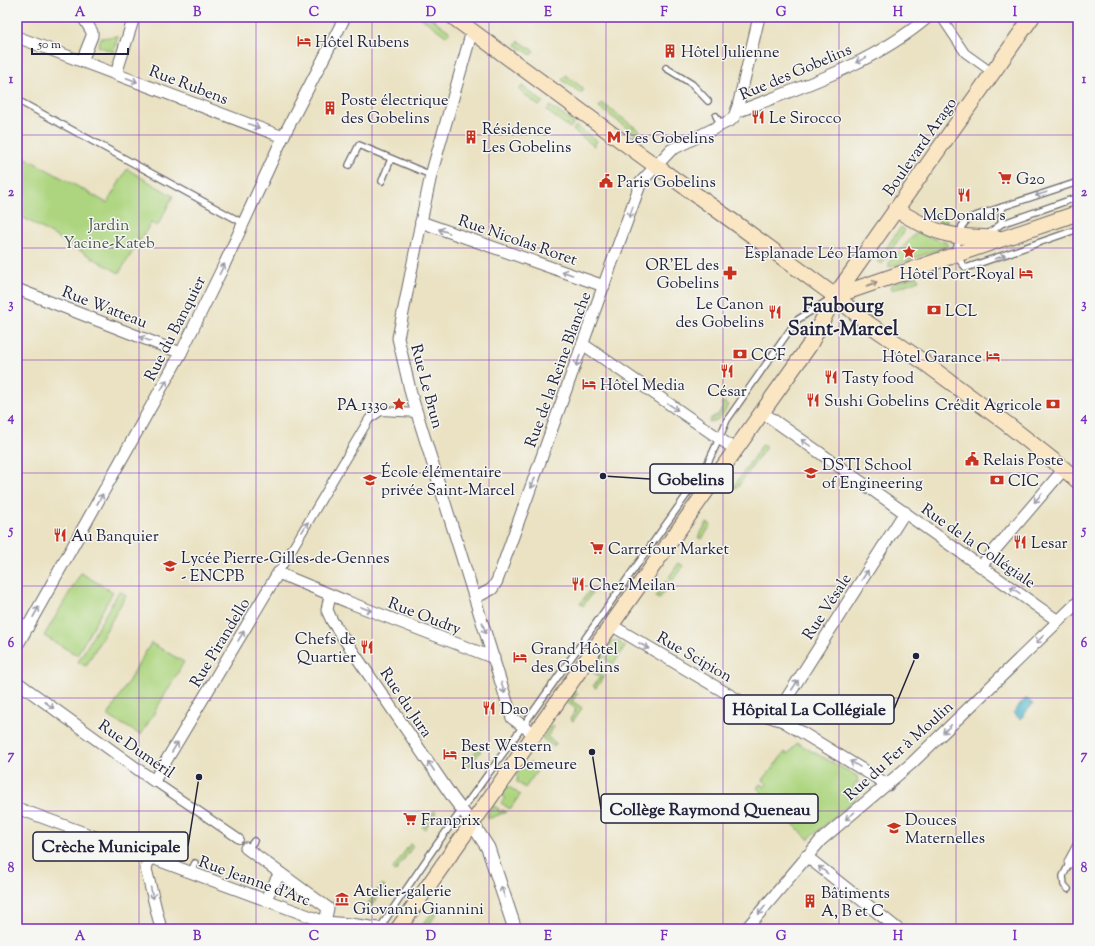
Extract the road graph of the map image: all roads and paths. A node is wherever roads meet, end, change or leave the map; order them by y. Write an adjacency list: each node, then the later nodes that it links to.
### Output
1 (83, 17): 11 (street)
2 (134, 17): 14 (street)
3 (345, 17): 18 (street, Rue du Banquier)
4 (453, 17): 9 (main road)
5 (759, 17): 17 (street)
6 (928, 17): 17 (street, Rue des Gobelins, one-way to 17)
7 (941, 17): 13 (street)
8 (1026, 20): 13 (main road, Boulevard Arago)
9 (472, 31): 21 (main road); 22 (street, Rue Le Brun)
10 (17, 37): 11 (street, Rue Rubens)
11 (82, 61): 14 (street, Rue Rubens)
12 (666, 68): 16 (lane)
13 (993, 73): 27 (main road, Boulevard Arago)
14 (116, 74): 18 (street, Rue Rubens, one-way to 18)
15 (17, 100): 30 (lane)
16 (708, 101)
17 (737, 112): 21 (street, Rue des Gobelins)
18 (283, 137): 30 (street, Rue du Banquier)
19 (391, 159): 20 (lane); 22 (lane); 23 (lane)
20 (350, 165)
21 (655, 166): 36 (street, Rue de la Reine Blanche, one-way to 36); 38 (main road)
22 (431, 175): 29 (street, Rue Le Brun)
23 (382, 181)
24 (1078, 182): 26 (lane, one-way to 26)
25 (1078, 197): 32 (lane)
26 (1002, 207): 32 (lane); 33 (lane)
27 (896, 210): 33 (main road); 38 (main road, Boulevard Arago)
28 (1078, 213): 32 (main road)
29 (421, 222): 36 (street, Rue Nicolas Roret, one-way to 29); 42 (street, Rue Le Brun)
30 (244, 223): 40 (street, Rue du Banquier, one-way to 30)
31 (1078, 229): 35 (lane, one-way to 31)
32 (1003, 231): 34 (main road); 35 (main road)
33 (960, 236): 34 (main road); 35 (lane)
34 (985, 237): 35 (lane)
35 (962, 253): 38 (main road, one-way to 35)
36 (604, 286): 39 (street, Rue de la Reine Blanche)
37 (17, 289): 40 (street, Rue Watteau, one-way to 37)
38 (835, 296): 41 (main road, Boulevard Arago); 43 (lane); 45 (main road)
39 (584, 345): 43 (street, one-way to 43); 52 (street, Rue de la Reine Blanche, one-way to 52)
40 (181, 353): 57 (street, Rue du Banquier, one-way to 40)
41 (762, 412): 44 (main road, Boulevard Arago); 48 (street, Rue de la Collégiale, one-way to 41)
42 (418, 413): 50 (street, Rue Pirandello, one-way to 42); 52 (street, Rue Le Brun)
43 (719, 439): 44 (street); 62 (lane)
44 (736, 450): 56 (main road, Boulevard Arago)
45 (1064, 469): 46 (main road); 47 (main road); 49 (street, one-way to 49)
46 (1078, 477)
47 (1078, 481)
48 (905, 512): 49 (street, Rue de la Collégiale); 61 (street, Rue Vésale, one-way to 48)
49 (980, 566): 54 (street, Rue de la Collégiale, one-way to 49)
50 (278, 573): 51 (street, Rue Oudry); 63 (street, Rue Pirandello, one-way to 50)
51 (330, 595): 59 (street, Rue Oudry, one-way to 59); 66 (street, Rue du Jura, one-way to 51)
52 (475, 598): 59 (street, Rue Le Brun, one-way to 59)
53 (1078, 602): 54 (street, Rue du Fer à Moulin)
54 (1058, 621): 64 (street, Rue du Fer à Moulin, one-way to 64)
55 (17, 622): 57 (street)
56 (611, 626): 61 (street, Rue Scipion, one-way to 61); 62 (main road, Boulevard Arago)
57 (28, 627): 58 (street, Rue du Banquier)
58 (17, 646)
59 (494, 658): 62 (street, Rue Le Brun, one-way to 62)
60 (17, 682): 63 (street, Rue Duméril, one-way to 63)
61 (774, 718): 64 (street, Rue Scipion, one-way to 61)
62 (528, 730): 66 (lane); 67 (main road, Boulevard Arago)
63 (154, 781): 68 (street, Rue Duméril)
64 (888, 784): 70 (street, Rue du Fer à Moulin, one-way to 70)
65 (17, 808): 71 (street, Rue Jeanne d'Arc)
66 (462, 810): 67 (street, Rue du Jura); 78 (lane)
67 (472, 823): 79 (main road, Boulevard Arago); 80 (street, one-way to 67)
68 (247, 844): 73 (street, Rue Duméril)
69 (1078, 847): 72 (street)
70 (806, 856): 81 (street, Rue du Fer à Moulin, one-way to 81); 82 (street, one-way to 70)
71 (149, 858): 75 (street, Rue Jeanne d'Arc); 77 (street, one-way to 77)
72 (1070, 862): 74 (lane)
73 (280, 873): 75 (street); 76 (street, Rue Duméril)
74 (1068, 889)
75 (265, 900): 76 (street, Rue Jeanne d'Arc)
76 (329, 926): 78 (street, Rue Jeanne d'Arc)
77 (161, 929)
78 (381, 929)
79 (398, 929)
80 (515, 929)
81 (746, 929)
82 (898, 929)

